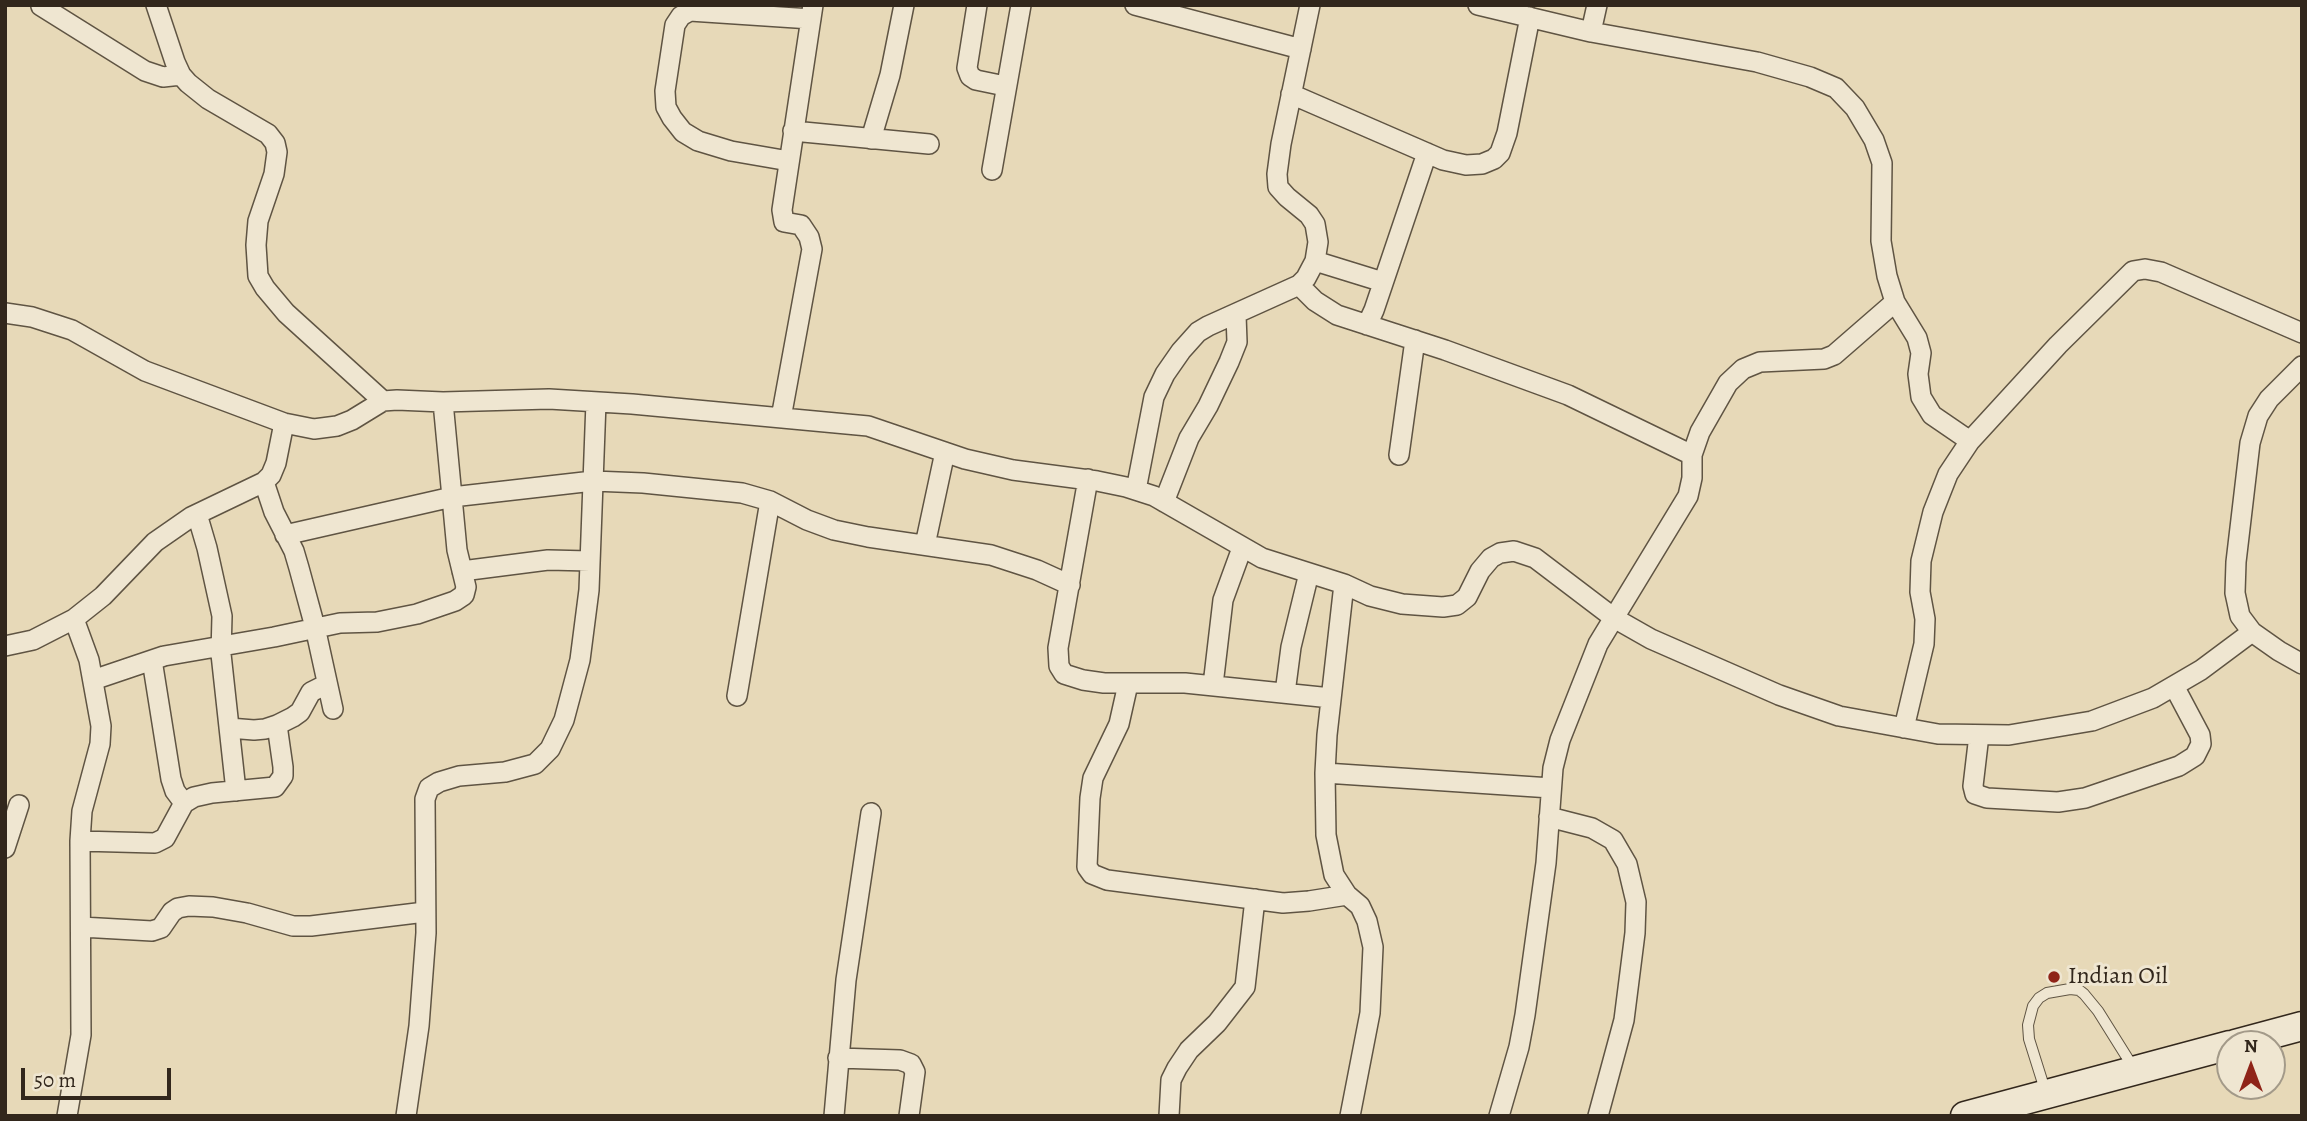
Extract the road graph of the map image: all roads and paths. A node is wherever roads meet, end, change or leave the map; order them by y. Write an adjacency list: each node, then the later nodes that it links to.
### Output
1 (156, 5): 15 (street)
2 (904, 5): 19 (street)
3 (977, 5): 16 (street)
4 (1021, 5): 16 (street)
5 (1135, 5): 10 (street)
6 (1310, 5): 14 (street)
7 (1478, 5): 12 (street)
8 (1597, 5): 13 (street)
9 (41, 6): 15 (street)
10 (1155, 8): 14 (street)
11 (812, 12): 18 (street); 22 (street)
12 (1530, 18): 13 (street); 21 (street)
13 (1591, 32): 27 (street)
14 (1301, 49): 17 (street)
15 (181, 75): 34 (street)
16 (1005, 86): 23 (street)
17 (1292, 94): 21 (street); 24 (street)
18 (793, 131): 19 (street); 22 (street)
19 (872, 139): 20 (street)
20 (929, 145)
21 (1427, 153): 25 (street)
22 (789, 161): 37 (street)
23 (992, 170)
24 (1315, 261): 25 (street); 26 (street)
25 (1384, 282): 30 (street)
26 (1299, 285): 29 (street); 30 (street)
27 (1895, 302): 39 (street); 42 (street)
28 (5, 313): 38 (street)
29 (1236, 315): 46 (street); 49 (street)
30 (1367, 325): 32 (street)
31 (2302, 333): 39 (street)
32 (1415, 340): 41 (street); 42 (street)
33 (2302, 366): 62 (street)
34 (383, 401): 35 (street); 38 (street)
35 (443, 402): 36 (street); 47 (street)
36 (596, 402): 37 (street); 44 (street)
37 (781, 418): 40 (street)
38 (284, 423): 45 (street)
39 (1970, 441): 78 (street)
40 (945, 452): 43 (street); 52 (street)
41 (1399, 455)
42 (1692, 455): 59 (street)
43 (1088, 479): 46 (street); 58 (street)
44 (593, 481): 47 (street); 48 (street); 54 (street)
45 (264, 482): 50 (street); 51 (street)
46 (1136, 490): 49 (street)
47 (452, 497): 51 (street); 55 (street)
48 (769, 501): 52 (street); 73 (street)
49 (1164, 502): 53 (street)
50 (197, 514): 60 (street); 63 (street)
51 (285, 535): 61 (street)
52 (925, 545): 58 (street)
53 (1242, 548): 56 (street); 70 (street)
54 (590, 561): 55 (street); 91 (street)
55 (462, 571): 61 (street)
56 (1309, 573): 57 (street); 72 (street)
57 (1343, 584): 59 (street); 74 (street)
58 (1070, 585): 69 (street)
59 (1614, 618): 78 (street); 81 (street)
60 (74, 619): 64 (street); 67 (street)
61 (315, 627): 63 (street); 68 (street)
62 (2252, 632): 66 (street); 71 (street)
63 (221, 645): 65 (street); 77 (street)
64 (5, 646)
65 (152, 660): 67 (street); 83 (street)
66 (2302, 664)
67 (93, 680): 87 (street)
68 (327, 684): 75 (street); 76 (street)
69 (1128, 684): 70 (street); 90 (street)
70 (1213, 685): 72 (street)
71 (2174, 686): 79 (street); 79 (street)
72 (1285, 693): 74 (street)
73 (737, 696)
74 (1331, 698): 80 (street)
75 (332, 709)
76 (277, 725): 77 (street); 82 (street)
77 (229, 728): 82 (street)
78 (1905, 728): 79 (street)
79 (1979, 735)
80 (1325, 773): 81 (street); 89 (street)
81 (1550, 789): 86 (street)
82 (236, 791): 83 (street)
83 (184, 803): 87 (street)
84 (19, 805): 88 (street)
85 (871, 813): 94 (street)
86 (1549, 817): 103 (street); 104 (street)
87 (80, 841): 92 (street)
88 (5, 848)
89 (1347, 895): 90 (street); 102 (street)
90 (1255, 899): 101 (street)
91 (425, 912): 92 (street); 98 (street)
92 (80, 927): 97 (street)
93 (2216, 1049): 95 (main road)
94 (838, 1058): 99 (street); 100 (street)
95 (2136, 1070): 96 (main road); 96 (lane)
96 (2046, 1094): 105 (main road)
97 (67, 1116)
98 (406, 1116)
99 (834, 1116)
100 (909, 1116)
101 (1169, 1116)
102 (1350, 1116)
103 (1499, 1116)
104 (1598, 1116)
105 (1965, 1116)

